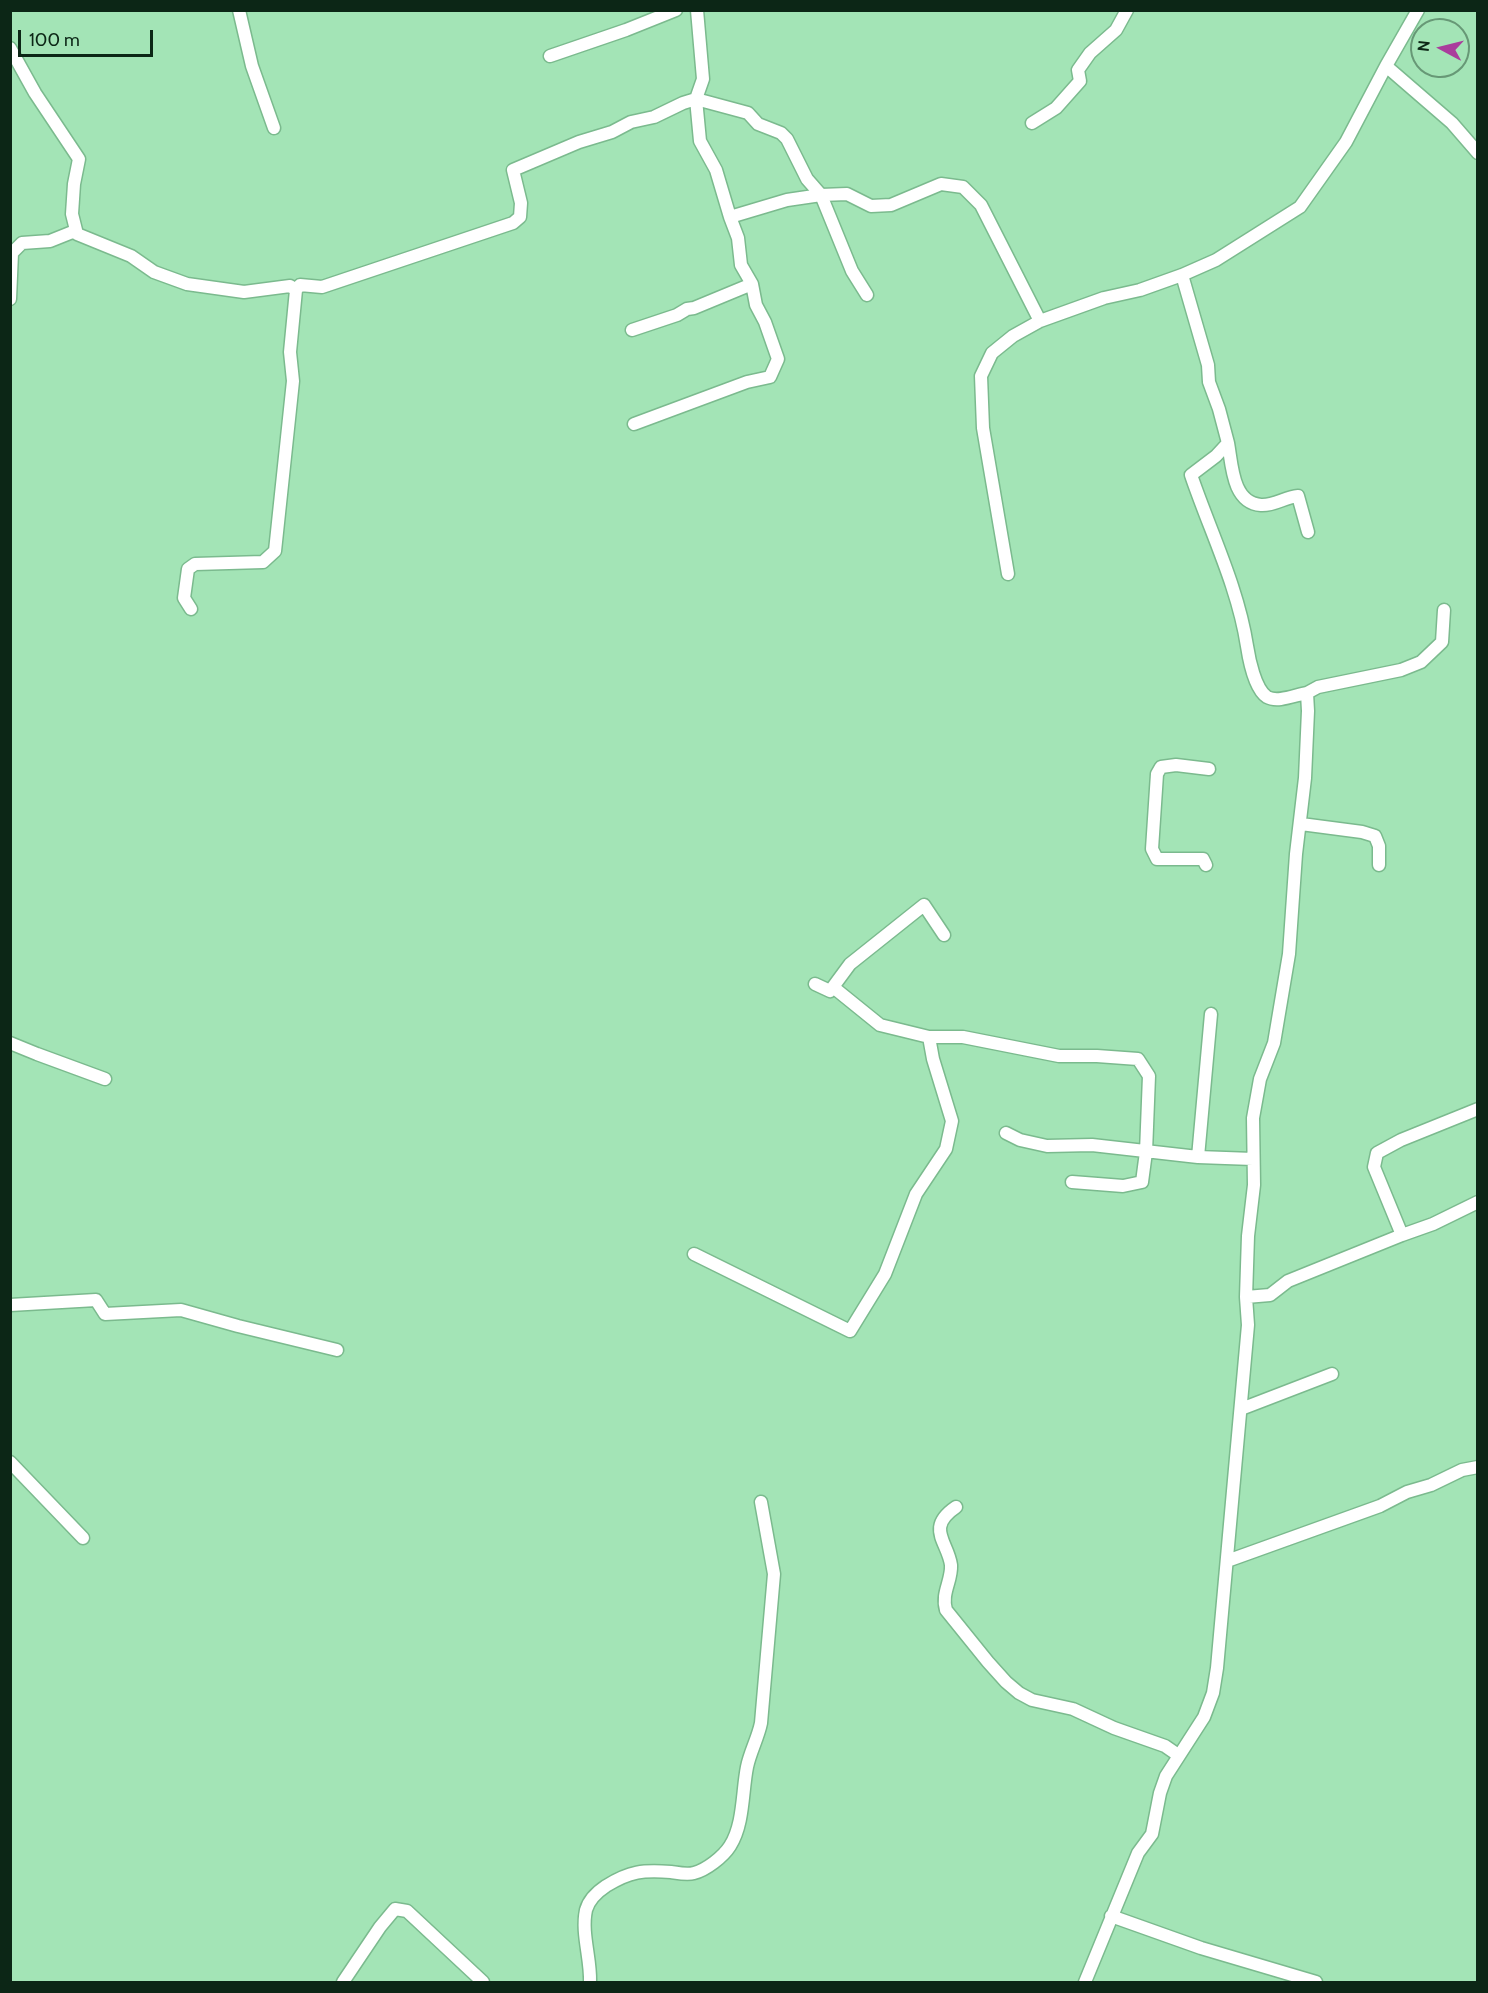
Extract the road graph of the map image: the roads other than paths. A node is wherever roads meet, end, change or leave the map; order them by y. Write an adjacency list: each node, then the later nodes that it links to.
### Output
1 (238, 10): 11 (street)
2 (676, 10): 7 (street)
3 (697, 10): 9 (street)
4 (1127, 10): 10 (street)
5 (1418, 10): 8 (street)
6 (10, 48): 15 (street)
7 (550, 56)
8 (1386, 66): 12 (street); 16 (street)
9 (696, 99): 13 (street); 14 (street); 18 (street)
10 (1032, 123)
11 (274, 128)
12 (1478, 153)
13 (821, 195): 14 (street); 19 (street); 21 (street)
14 (730, 217): 17 (street)
15 (75, 231): 18 (street); 20 (street)
16 (1182, 275): 21 (street); 24 (street)
17 (752, 284): 22 (street); 23 (street)
18 (296, 290): 27 (street)
19 (867, 294)
20 (10, 299)
21 (1040, 321): 26 (street)
22 (632, 330)
23 (634, 424)
24 (1228, 443): 25 (street); 29 (street)
25 (1308, 532)
26 (1008, 574)
27 (191, 609)
28 (1444, 610): 29 (street)
29 (1307, 693): 31 (street)
30 (1209, 769): 32 (street)
31 (1301, 824): 33 (street); 45 (street)
32 (1206, 865)
33 (1379, 865)
34 (944, 934): 36 (street)
35 (815, 984): 36 (street)
36 (833, 987): 38 (street)
37 (1211, 1014): 44 (street)
38 (929, 1037): 43 (street); 49 (street)
39 (10, 1043): 40 (street)
40 (105, 1079)
41 (1478, 1109): 48 (street)
42 (1006, 1133): 43 (street)
43 (1146, 1152): 44 (street); 46 (street)
44 (1198, 1157): 45 (street)
45 (1253, 1159): 50 (street)
46 (1072, 1182)
47 (1478, 1202): 48 (street)
48 (1402, 1235): 50 (street)
49 (694, 1254)
50 (1246, 1297): 54 (street)
51 (10, 1305): 52 (street)
52 (337, 1350)
53 (1332, 1374): 54 (street)
54 (1241, 1409): 60 (street)
55 (10, 1462): 59 (street)
56 (1478, 1467): 60 (street)
57 (761, 1502): 65 (street)
58 (956, 1507): 61 (street)
59 (83, 1538)
60 (1227, 1562): 61 (street)
61 (1178, 1755): 62 (street)
62 (1111, 1916): 66 (street); 67 (street)
63 (342, 1983): 64 (street)
64 (483, 1983)
65 (590, 1983)
66 (1085, 1983)
67 (1316, 1983)

